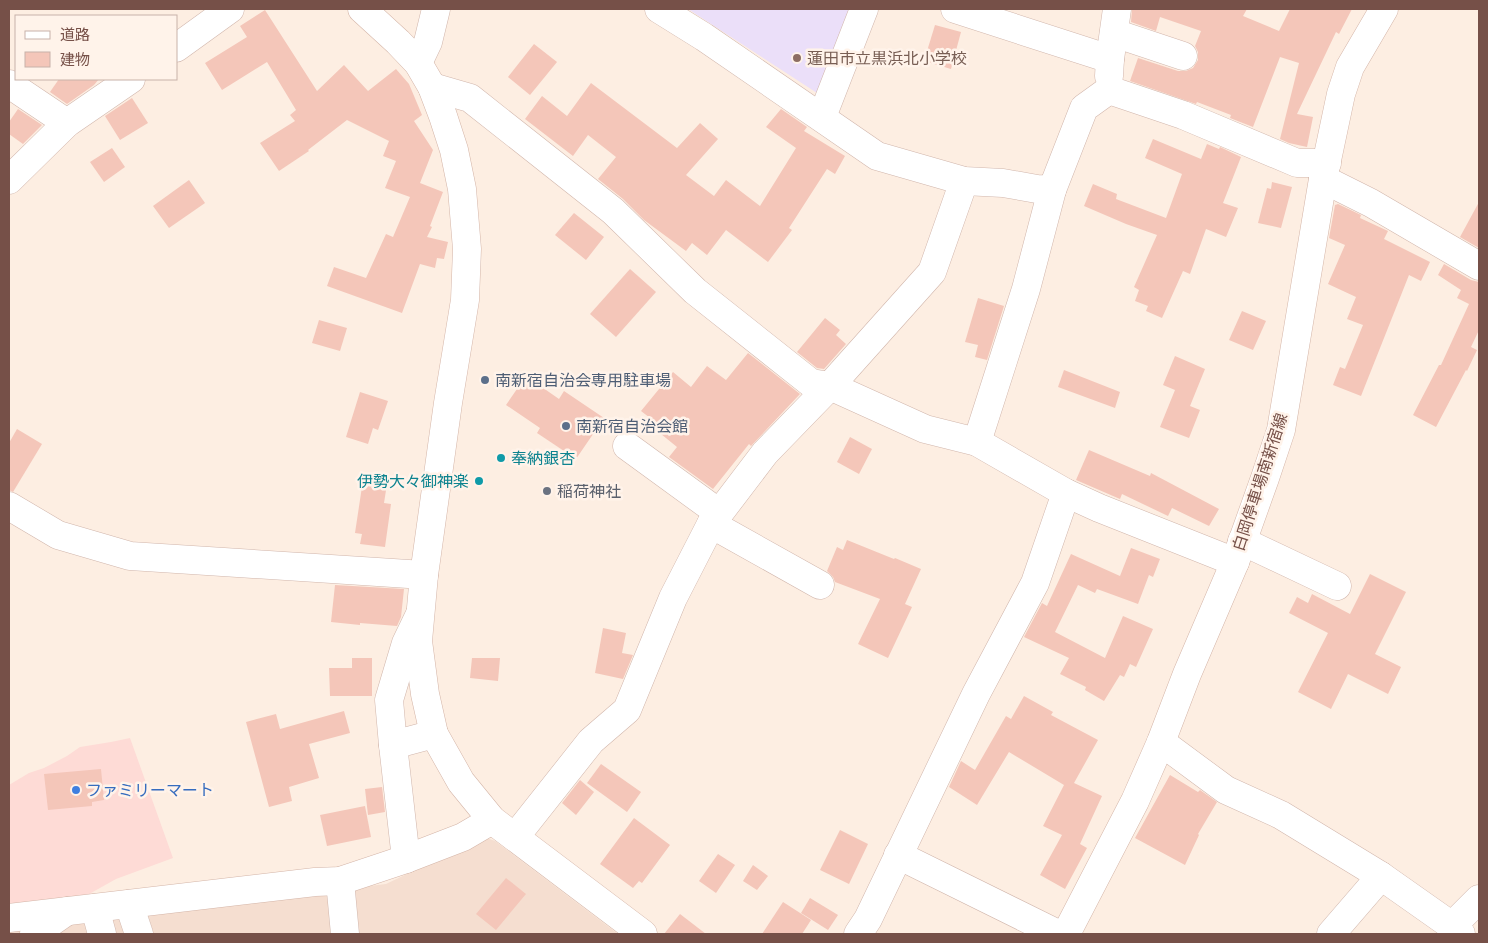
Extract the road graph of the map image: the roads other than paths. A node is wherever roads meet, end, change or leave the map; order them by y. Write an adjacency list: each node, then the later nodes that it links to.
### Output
1 (230, 9): 9 (street)
2 (362, 9): 11 (street)
3 (436, 9): 11 (street)
4 (659, 9): 16 (street)
5 (864, 9): 16 (street)
6 (954, 9): 8 (street)
7 (1384, 9): 19 (street, 白岡停車場南新宿線)
8 (1114, 34): 10 (street); 15 (street)
9 (178, 47)
10 (1183, 56)
11 (418, 63): 14 (street)
12 (130, 80): 17 (street)
13 (9, 84): 17 (street)
14 (432, 87): 23 (street); 30 (street)
15 (1109, 90): 19 (street); 21 (street)
16 (822, 117): 20 (street)
17 (67, 123): 18 (street)
18 (15, 164)
19 (1325, 171): 22 (street); 29 (street, 白岡停車場南新宿線)
20 (964, 181): 21 (street); 23 (street)
21 (1052, 190): 24 (street)
22 (1479, 266)
23 (830, 386): 24 (street); 28 (street)
24 (977, 442): 26 (street)
25 (627, 446): 28 (street)
26 (1066, 493): 29 (street); 39 (street)
27 (9, 506): 30 (street)
28 (715, 518): 31 (street); 38 (street)
29 (1239, 552): 32 (street); 35 (street, 白岡停車場南新宿線)
30 (424, 575): 33 (street)
31 (820, 585)
32 (1337, 586)
33 (420, 614): 34 (street); 36 (street)
34 (434, 734): 36 (street); 37 (street)
35 (1161, 742): 41 (street); 56 (street, 白岡停車場南新宿線)
36 (393, 745): 40 (street)
37 (492, 820): 38 (street); 40 (street)
38 (515, 837): 53 (street)
39 (898, 855): 54 (street); 55 (street)
40 (406, 859): 42 (street)
41 (1381, 876): 48 (street); 57 (street)
42 (340, 881): 44 (street); 52 (street)
43 (1479, 899): 48 (street)
44 (129, 904): 45 (street); 51 (street)
45 (95, 908): 46 (street); 50 (street)
46 (67, 911): 47 (street); 49 (street)
47 (9, 918)
48 (1457, 930)
49 (34, 934)
50 (102, 934)
51 (139, 934)
52 (345, 934)
53 (643, 934)
54 (858, 934)
55 (1058, 934)
56 (1066, 934)
57 (1331, 934)

